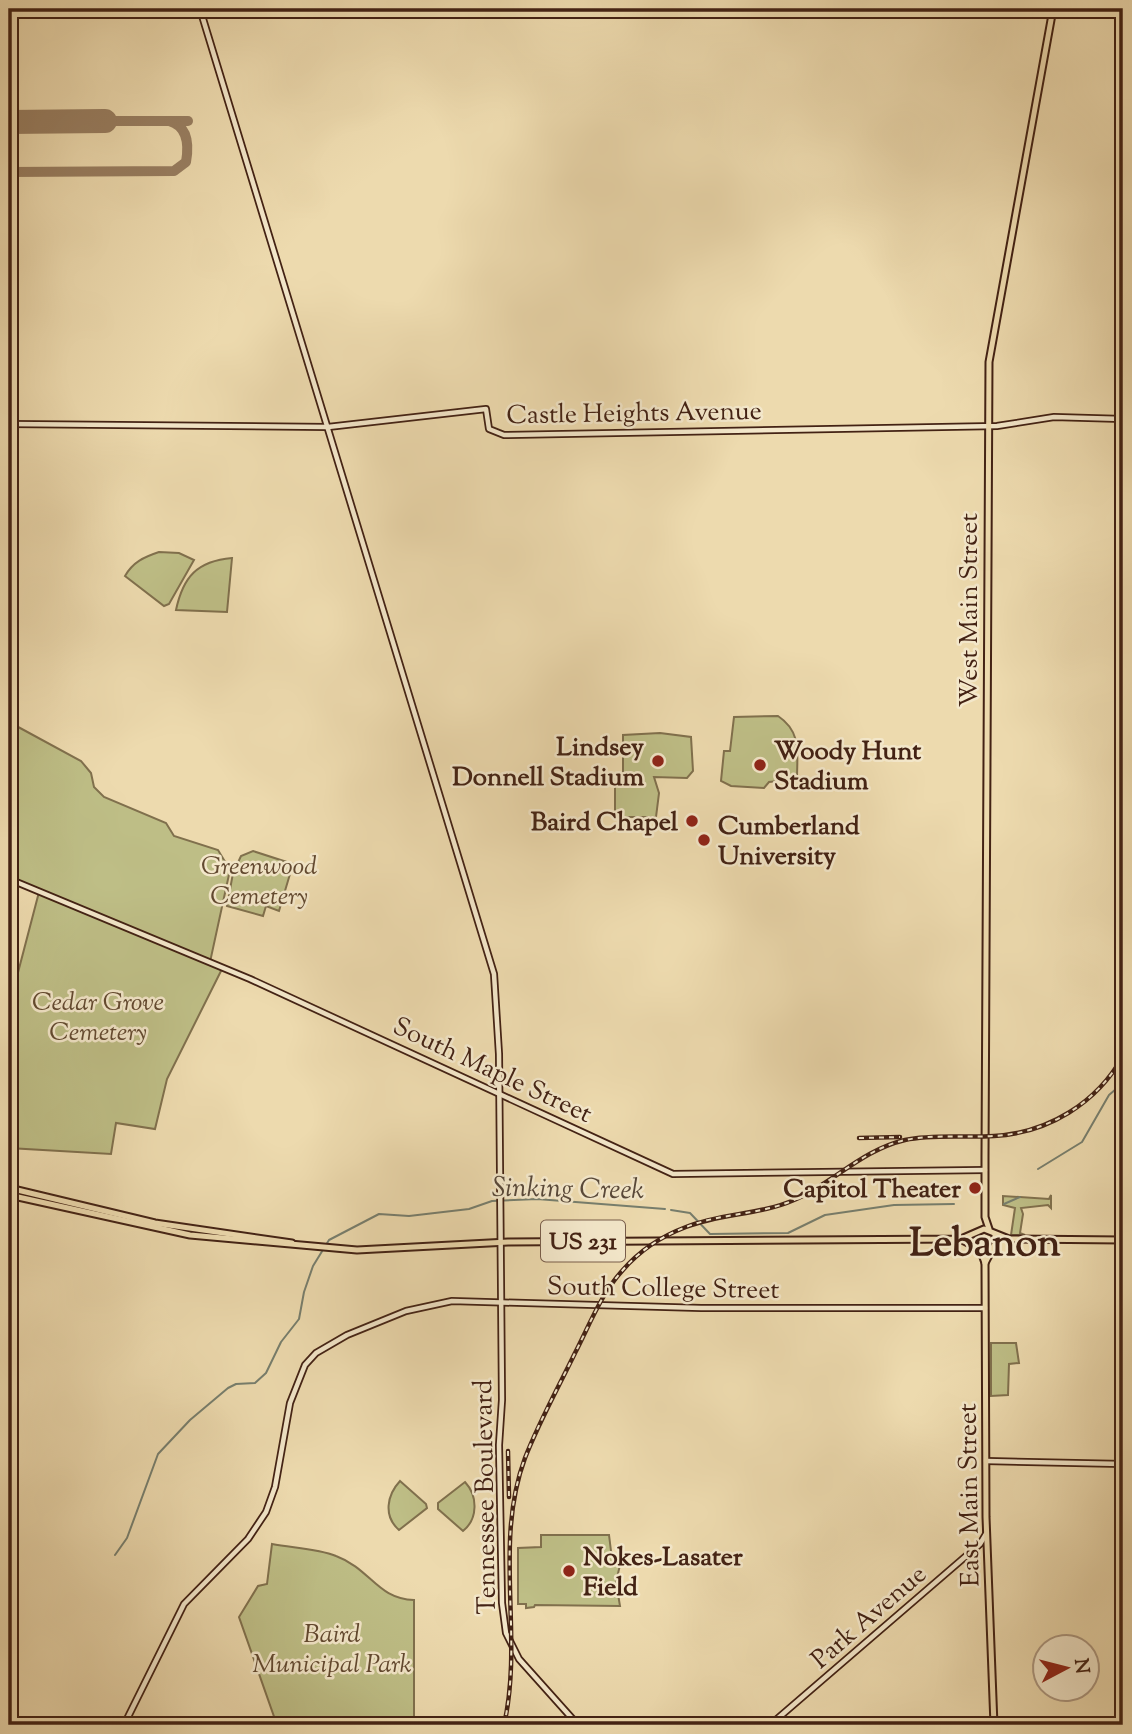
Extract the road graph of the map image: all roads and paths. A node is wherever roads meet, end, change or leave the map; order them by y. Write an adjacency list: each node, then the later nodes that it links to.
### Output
1 (200, 9): 6 (street, Tennessee Boulevard)
2 (1053, 9): 5 (main road, West Main Street)
3 (1123, 419): 5 (street)
4 (9, 424): 6 (street, Castle Heights Avenue)
5 (988, 426): 6 (street, Castle Heights Avenue); 9 (main road, West Main Street)
6 (328, 428): 8 (street, Tennessee Boulevard)
7 (9, 879): 8 (street, South Maple Street)
8 (499, 1093): 9 (street, South Maple Street); 18 (street, Tennessee Boulevard)
9 (985, 1170): 12 (main road, West Main Street)
10 (9, 1188): 19 (main road, US 231)
11 (9, 1195): 19 (main road, US 231)
12 (985, 1217): 13 (main road, West Main Street); 14 (main road, West Main Street)
13 (978, 1232): 14 (main road, US 231); 15 (main road, US 231); 21 (main road, East Main Street)
14 (992, 1232): 16 (main road, US 231); 20 (main road, West Main Street)
15 (961, 1239): 18 (main road, US 231); 21 (main road)
16 (1009, 1239): 17 (main road, US 231); 20 (main road, US 231)
17 (1123, 1240)
18 (499, 1243): 19 (main road, US 231); 23 (street, Tennessee Boulevard)
19 (295, 1244)
20 (993, 1247): 21 (main road, US 231); 22 (main road, East Main Street)
21 (978, 1248): 22 (main road, East Main Street)
22 (985, 1263): 24 (main road, East Main Street)
23 (499, 1303): 24 (street, South College Street); 28 (street, South College Street); 29 (street, Tennessee Boulevard)
24 (985, 1308): 25 (main road, East Main Street)
25 (986, 1461): 26 (street); 27 (main road, East Main Street)
26 (1123, 1464)
27 (987, 1531): 30 (street, Park Avenue); 31 (main road, East Main Street)
28 (124, 1725)
29 (578, 1725)
30 (770, 1725)
31 (994, 1725)

